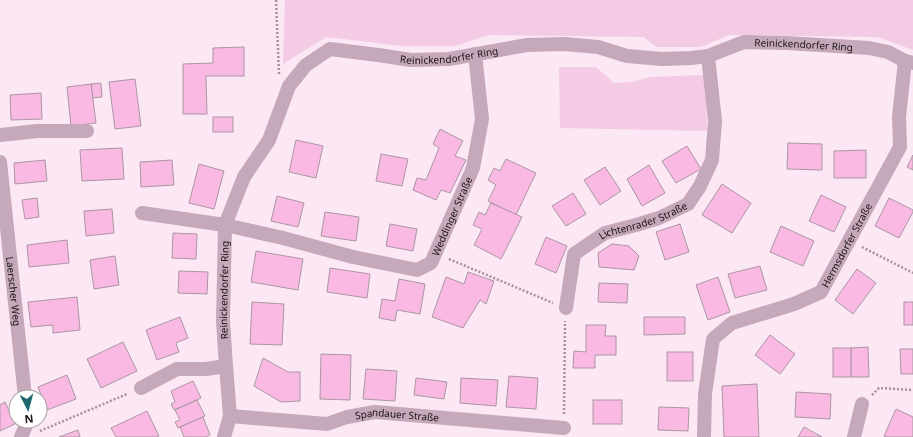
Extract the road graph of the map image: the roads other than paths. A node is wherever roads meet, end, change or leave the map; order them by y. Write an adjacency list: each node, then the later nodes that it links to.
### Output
1 (475, 54): 2 (street, Reinickendorfer Ring); 8 (street, Reinickendorfer Ring); 8 (street, Weddinger Straße)
2 (708, 56): 3 (street, Reinickendorfer Ring); 9 (street, Lichtenrader Straße)
3 (909, 62): 17 (street, Hermsdorfer Straße)
4 (87, 132): 5 (street)
5 (0, 135)
6 (0, 162): 12 (street, Laerscher Weg)
7 (142, 213): 8 (street, Weddinger Straße)
8 (224, 225): 10 (street, Reinickendorfer Ring)
9 (566, 308)
10 (226, 366): 11 (street); 14 (street, Reinickendorfer Ring)
11 (141, 388)
12 (24, 389)
13 (862, 404): 18 (street)
14 (230, 416): 15 (street, Spandauer Straße); 16 (street, Reinickendorfer Ring)
15 (564, 428)
16 (224, 437)
17 (704, 437)
18 (854, 437)

